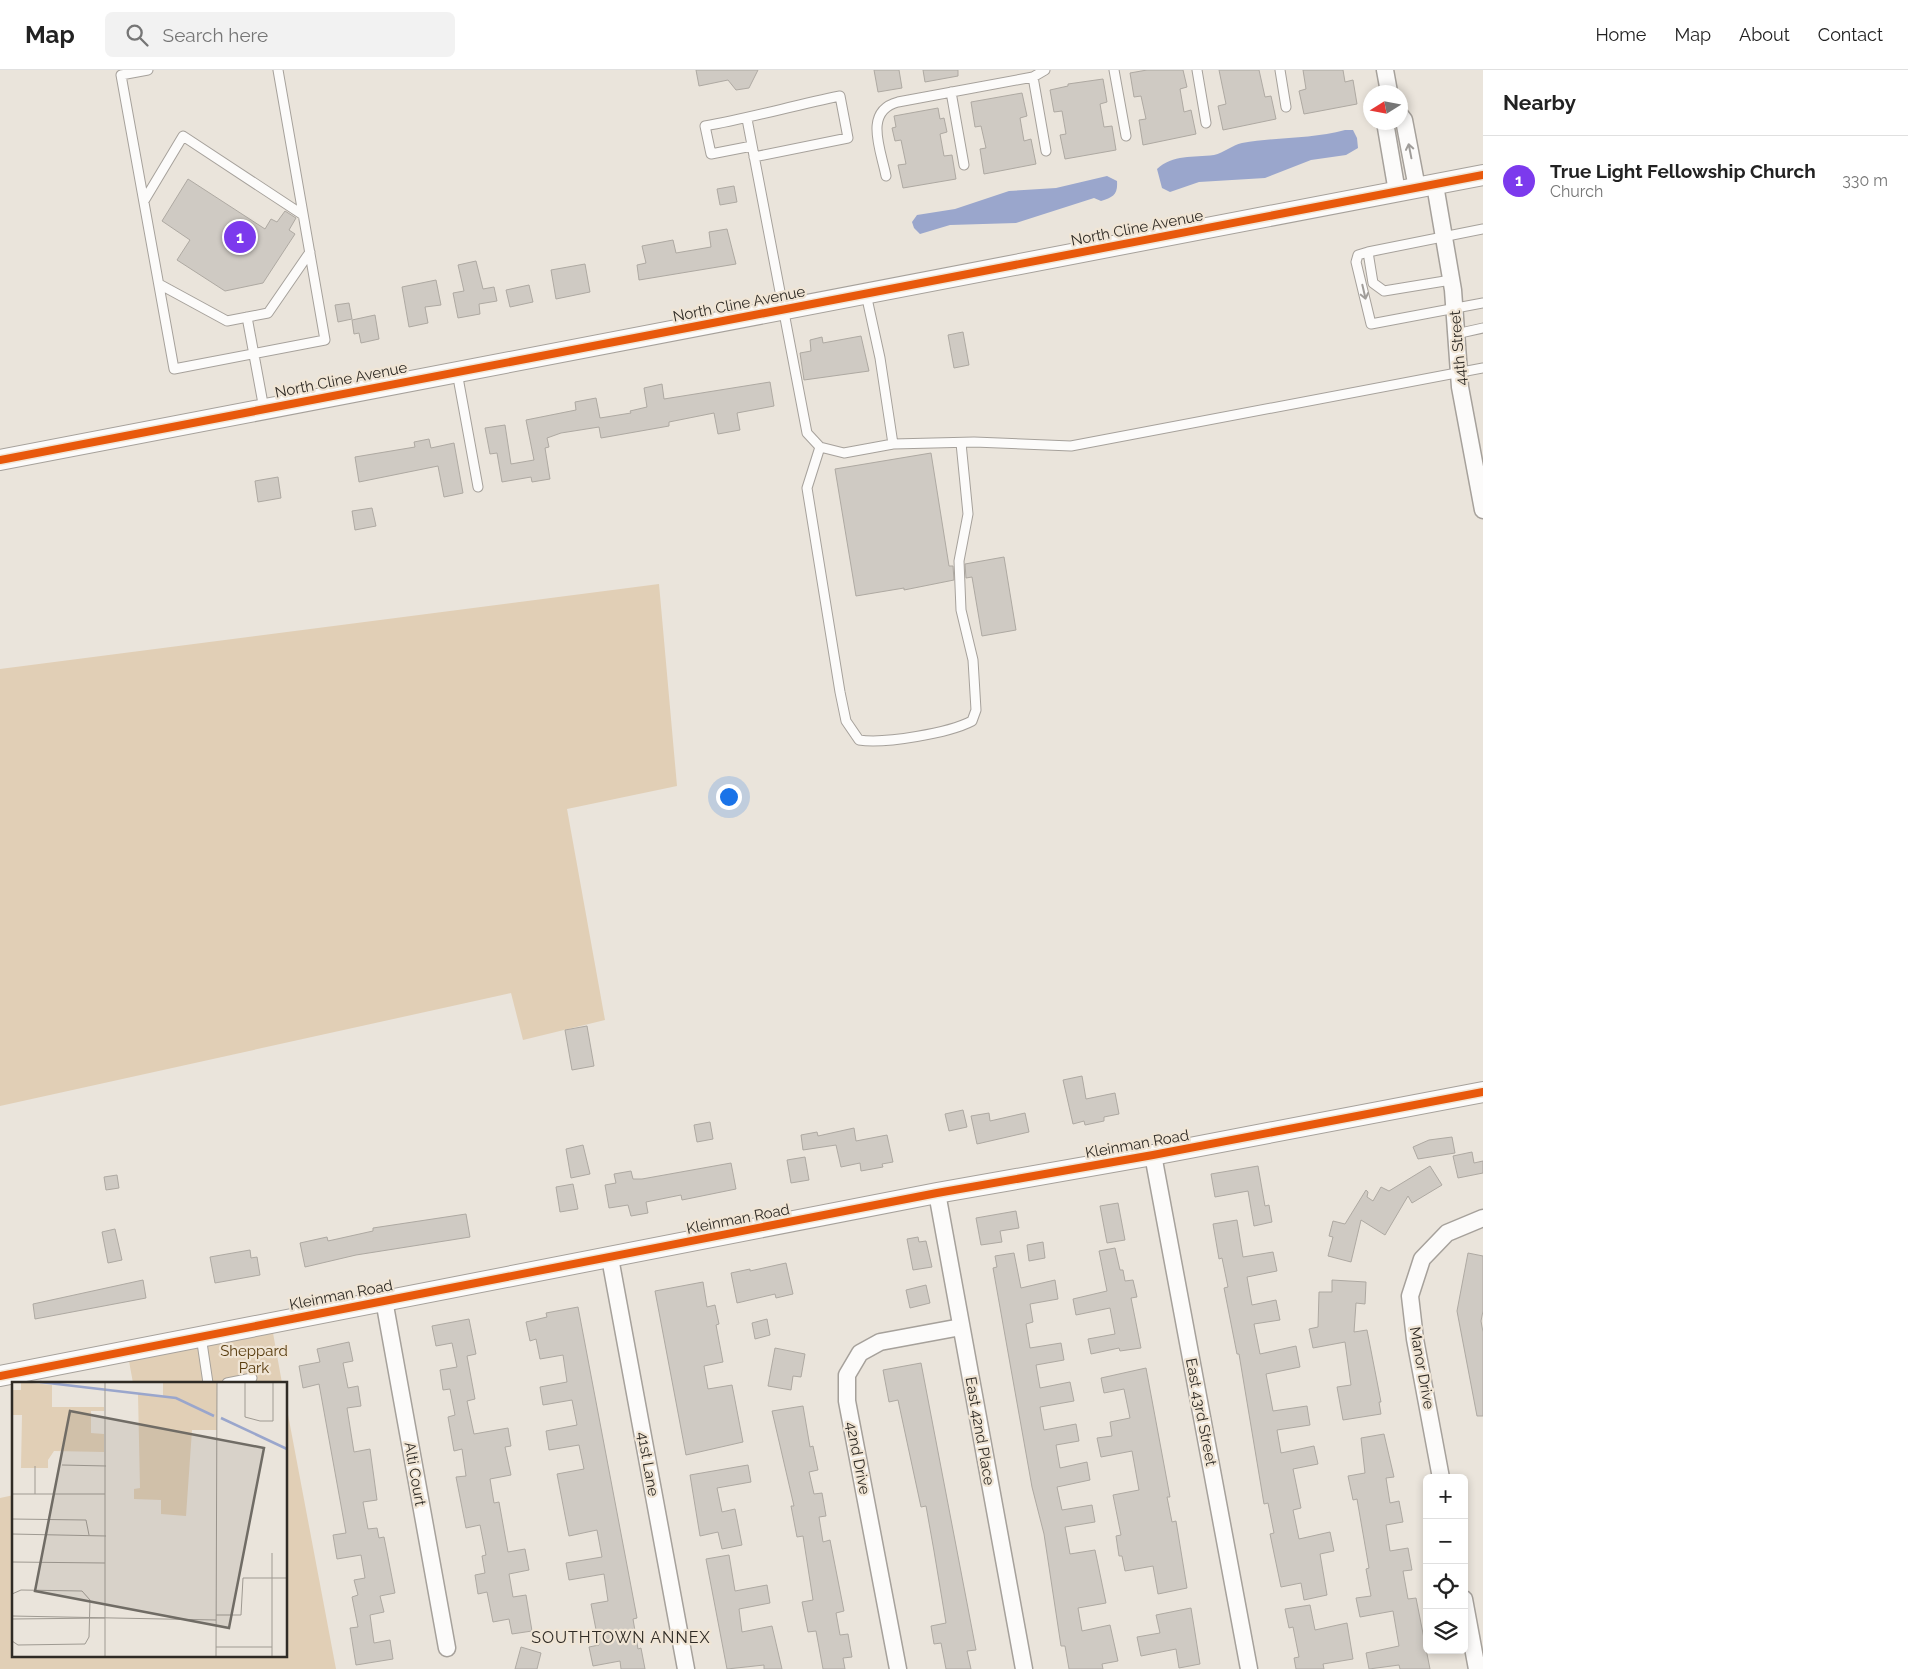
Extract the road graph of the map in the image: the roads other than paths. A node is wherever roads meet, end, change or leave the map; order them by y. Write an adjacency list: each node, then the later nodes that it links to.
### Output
1 (148, 70): 25 (lane)
2 (278, 70): 26 (lane)
3 (1045, 70): 8 (lane)
4 (1114, 70): 16 (lane)
5 (1196, 70): 13 (lane)
6 (1280, 70): 11 (lane)
7 (1384, 70): 9 (street)
8 (1033, 77): 10 (lane); 18 (lane)
9 (1387, 85)
10 (951, 92): 20 (lane); 22 (lane)
11 (1286, 106)
12 (747, 119): 17 (lane); 17 (lane); 19 (lane)
13 (1206, 123)
14 (1386, 130): 24 (street)
15 (1407, 130): 23 (street, 44th Street, one-way to 15)
16 (1126, 136)
17 (752, 146): 19 (lane)
18 (1046, 151)
19 (754, 157): 35 (lane)
20 (964, 165)
21 (1483, 175): 23 (street, North Cline Avenue)
22 (886, 176)
23 (1426, 186): 24 (street, North Cline Avenue); 28 (street, 44th Street)
24 (1397, 192): 33 (street, North Cline Avenue)
25 (144, 201): 26 (lane); 32 (lane)
26 (304, 215): 29 (lane)
27 (1483, 228): 28 (lane)
28 (1444, 236): 30 (lane); 31 (street, 44th Street)
29 (310, 252): 37 (lane); 40 (lane)
30 (1368, 252): 31 (lane); 36 (lane, one-way to 36)
31 (1451, 280): 36 (street, 44th Street)
32 (159, 284): 37 (lane); 40 (lane)
33 (866, 294): 35 (street, North Cline Avenue); 46 (lane)
34 (1483, 303): 36 (lane)
35 (782, 309): 42 (street, North Cline Avenue); 47 (lane)
36 (1455, 309): 39 (street, 44th Street)
37 (247, 317): 40 (lane)
38 (1483, 328): 39 (lane)
39 (1456, 334): 43 (street, 44th Street)
40 (254, 354): 44 (lane)
41 (1483, 368): 43 (lane)
42 (457, 372): 44 (street, North Cline Avenue); 49 (lane)
43 (1459, 372): 45 (lane); 50 (street, 44th Street)
44 (264, 409): 48 (street, North Cline Avenue)
45 (961, 442): 46 (lane); 47 (lane)
46 (893, 444): 47 (lane)
47 (820, 447)
48 (0, 460)
49 (478, 487)
50 (1483, 510)
51 (1483, 1092): 52 (street, Kleinman Road)
52 (1153, 1155): 53 (street, Kleinman Road); 69 (street, East 43rd Street)
53 (937, 1193): 55 (street, Kleinman Road); 57 (street, East 42nd Place)
54 (1483, 1218): 63 (street, Manor Drive)
55 (610, 1258): 56 (street, Kleinman Road); 66 (street, 41st Lane)
56 (384, 1300): 58 (street, Kleinman Road); 65 (street, Alti Court)
57 (961, 1327): 67 (street, 42nd Drive); 68 (street, East 42nd Place)
58 (201, 1336): 59 (street, Kleinman Road); 61 (lane)
59 (0, 1376)
60 (252, 1378): 62 (lane)
61 (208, 1382)
62 (232, 1382)
63 (1441, 1474)
64 (1466, 1609): 70 (street)
65 (447, 1648)
66 (686, 1669)
67 (898, 1669)
68 (1024, 1669)
69 (1248, 1669)
70 (1477, 1669)

